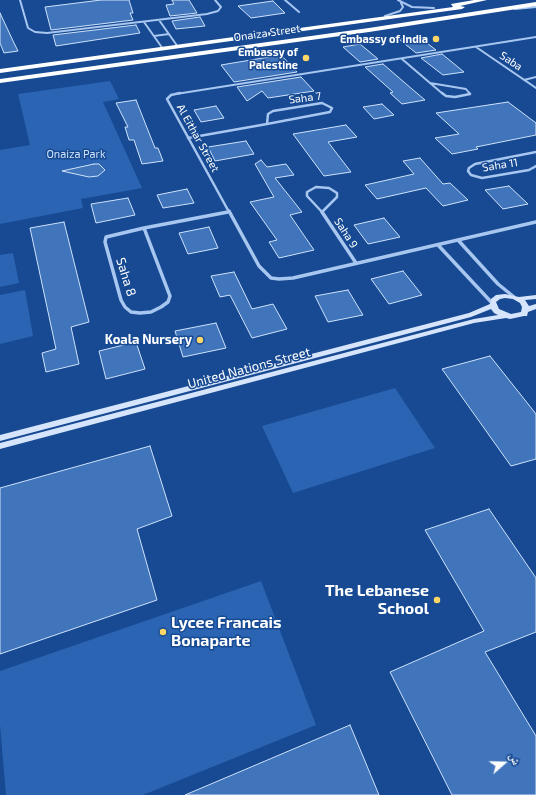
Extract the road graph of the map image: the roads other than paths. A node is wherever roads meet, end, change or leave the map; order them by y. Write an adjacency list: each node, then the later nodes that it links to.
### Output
1 (20, 0): 16 (street)
2 (215, 0): 14 (street)
3 (285, 0): 12 (street)
4 (398, 0): 6 (street)
5 (484, 0): 10 (highway)
6 (401, 2): 10 (street); 13 (street)
7 (494, 2): 15 (highway, Onaiza Street)
8 (536, 4): 11 (highway, Onaiza Street)
9 (536, 7): 11 (street)
10 (434, 8): 13 (highway)
11 (500, 9): 27 (highway, Onaiza Street)
12 (299, 12)
13 (385, 16): 15 (highway)
14 (159, 20): 16 (street); 17 (street)
15 (362, 21): 20 (highway, Onaiza Street)
16 (144, 22): 18 (street)
17 (169, 34): 18 (street); 20 (street)
18 (154, 36): 22 (street)
19 (536, 38): 21 (street, Al Eithar Street)
20 (178, 47): 22 (highway, Onaiza Street)
21 (476, 47): 23 (street, Al Eithar Street); 26 (street, Saba)
22 (163, 49): 24 (highway, Onaiza Street)
23 (402, 59): 28 (street); 31 (street, Al Eithar Street)
24 (0, 71)
25 (536, 77): 26 (street)
26 (524, 80): 29 (street, Saba)
27 (0, 81)
28 (430, 83): 28 (street)
29 (536, 88)
30 (267, 124): 30 (street, Saha 7); 31 (street, Saha 7)
31 (188, 138): 34 (street, Al Eithar Street)
32 (535, 153): 33 (street, Saha 11)
33 (536, 166)
34 (228, 212): 37 (street, Saha 8); 40 (street, Al Eithar Street)
35 (322, 212): 35 (street, Saha 9); 40 (street, Saha 9)
36 (536, 222): 38 (street, Al Eithar Street)
37 (144, 228): 37 (street, Saha 8)
38 (458, 240): 39 (street, Al Eithar Street); 42 (street)
39 (438, 245): 40 (street, Al Eithar Street); 43 (street)
40 (356, 263)
41 (536, 297): 42 (street)
42 (516, 298): 43 (street); 45 (street)
43 (493, 305): 46 (street); 47 (street, United Nations Street)
44 (536, 306): 45 (street)
45 (526, 310): 46 (street)
46 (504, 316): 48 (street, United Nations Street)
47 (0, 438)
48 (0, 446)

